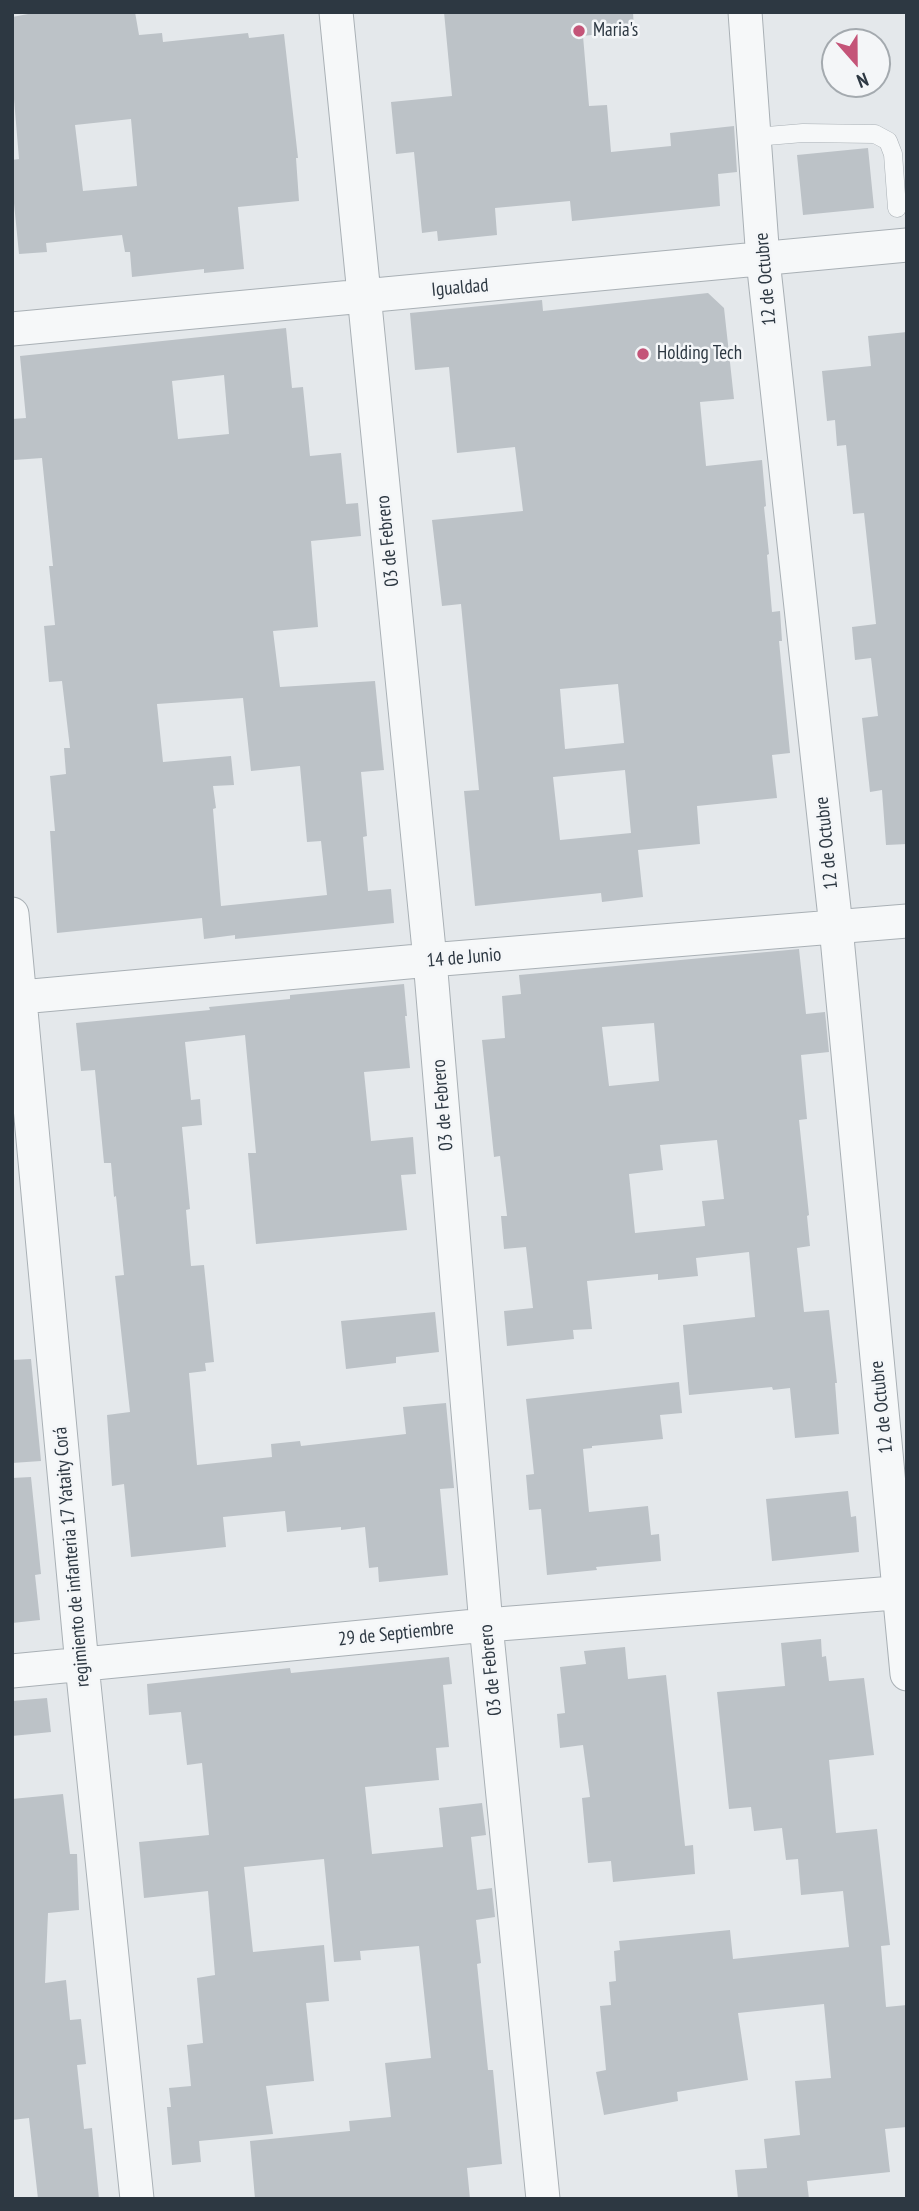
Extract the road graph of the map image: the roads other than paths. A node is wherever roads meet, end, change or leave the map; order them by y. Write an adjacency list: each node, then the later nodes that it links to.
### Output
1 (336, 12): 7 (street, 03 de Febrero)
2 (745, 12): 3 (street, 12 de Octubre)
3 (755, 137): 4 (lane); 6 (street, 12 de Octubre)
4 (897, 208)
5 (907, 245): 6 (street, Igualdad)
6 (763, 260): 7 (street, Igualdad); 11 (street, 12 de Octubre)
7 (363, 296): 8 (street, Igualdad); 12 (street, 03 de Febrero)
8 (12, 328)
9 (12, 914): 13 (street, regimiento de infanteria 17 Yataity Corá)
10 (907, 921): 11 (street, 14 de Junio)
11 (836, 927): 12 (street, 14 de Junio); 14 (street, 12 de Octubre)
12 (430, 960): 13 (street, 14 de Junio); 15 (street, 03 de Febrero)
13 (21, 997): 16 (street, regimiento de infanteria 17 Yataity Corá)
14 (903, 1592): 15 (street, 29 de Septiembre); 18 (street, 12 de Octubre)
15 (486, 1625): 16 (street, 29 de Septiembre); 20 (street, 03 de Febrero)
16 (82, 1665): 17 (street, 29 de Septiembre); 19 (street, regimiento de infanteria 17 Yataity Corá)
17 (12, 1671)
18 (907, 1674)
19 (137, 2199)
20 (543, 2199)

